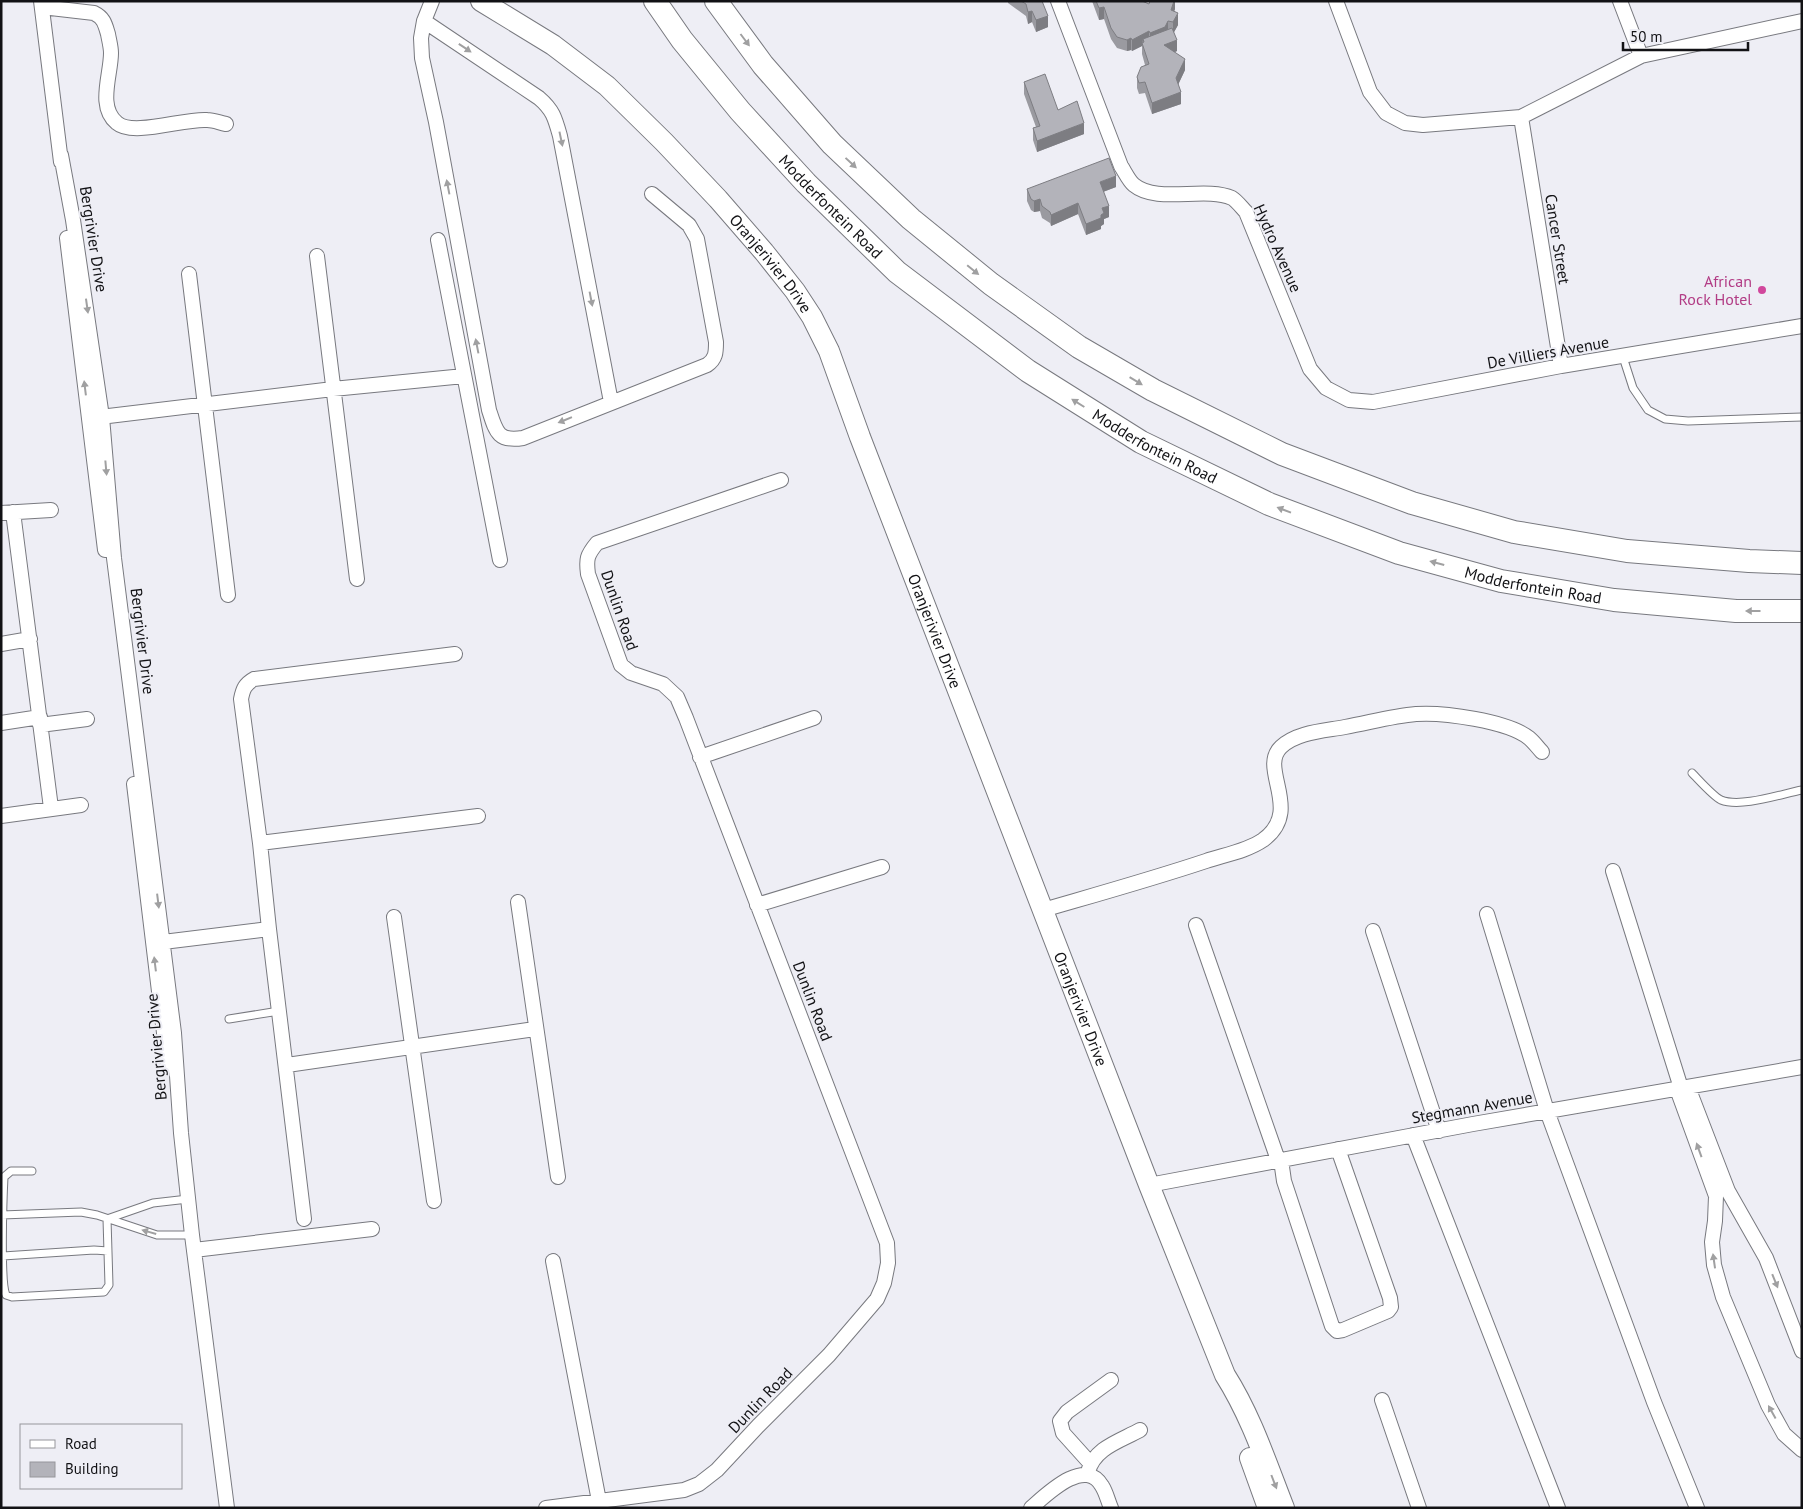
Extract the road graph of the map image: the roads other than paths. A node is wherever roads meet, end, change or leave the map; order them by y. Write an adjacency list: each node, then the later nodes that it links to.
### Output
1 (432, 1): 9 (street)
2 (481, 1): 56 (street, Oranjerivier Drive)
3 (655, 1): 35 (main road, Modderfontein Road, one-way to 3)
4 (716, 1): 32 (main road, one-way to 32)
5 (1058, 1): 21 (street, Hydro Avenue)
6 (1336, 1): 12 (street)
7 (1620, 1): 11 (street)
8 (42, 4): 13 (street); 26 (street, Bergrivier Drive)
9 (424, 20): 24 (street, one-way to 24); 24 (street, one-way to 9)
10 (1802, 21): 11 (street)
11 (1641, 56): 12 (street)
12 (1522, 118): 20 (street, Cancer Street)
13 (226, 124)
14 (652, 194): 24 (street)
15 (438, 240): 22 (street)
16 (317, 256): 23 (street)
17 (189, 274): 25 (street)
18 (1802, 326): 19 (street, De Villiers Avenue)
19 (1623, 357): 20 (street, De Villiers Avenue); 27 (lane)
20 (1561, 366): 21 (street, De Villiers Avenue)
21 (1310, 369)
22 (464, 376): 23 (street); 31 (street)
23 (333, 389): 25 (street); 33 (street)
24 (611, 402)
25 (205, 404): 26 (street); 34 (street)
26 (95, 417): 62 (street, Bergrivier Drive)
27 (1802, 417)
28 (780, 480): 44 (street, Dunlin Road)
29 (51, 510): 30 (street)
30 (7, 512): 36 (street)
31 (500, 560)
32 (1802, 563)
33 (357, 580)
34 (228, 595)
35 (1802, 611)
36 (30, 639): 37 (street); 41 (street)
37 (1, 644)
38 (455, 654): 51 (street)
39 (814, 718): 44 (street)
40 (87, 719): 41 (street)
41 (40, 721): 42 (street); 48 (street)
42 (1, 723)
43 (1542, 752): 56 (street)
44 (700, 757): 55 (street, Dunlin Road)
45 (1692, 774): 46 (lane)
46 (1802, 790)
47 (81, 805): 48 (street)
48 (51, 808): 49 (street)
49 (1, 816)
50 (478, 816): 51 (street)
51 (260, 843): 60 (street)
52 (882, 867): 55 (street)
53 (1613, 871): 69 (street)
54 (518, 902): 65 (street)
55 (757, 905): 96 (street, Dunlin Road)
56 (1043, 910): 77 (street, Oranjerivier Drive)
57 (1487, 914): 70 (street)
58 (394, 917): 66 (street)
59 (1196, 925): 74 (street)
60 (270, 929): 62 (street); 63 (street)
61 (1373, 931): 71 (street)
62 (158, 943): 78 (street, Bergrivier Drive)
63 (280, 1010): 64 (lane); 67 (street)
64 (229, 1019)
65 (535, 1029): 66 (street); 76 (street)
66 (411, 1047): 67 (street); 79 (street)
67 (287, 1065): 82 (street)
68 (1802, 1067): 69 (street, Stegmann Avenue)
69 (1682, 1088): 70 (street, Stegmann Avenue); 89 (street, one-way to 89); 94 (street, one-way to 69)
70 (1546, 1111): 71 (street, Stegmann Avenue); 105 (street)
71 (1439, 1131): 72 (street, Stegmann Avenue)
72 (1413, 1136): 73 (street, Stegmann Avenue); 104 (street)
73 (1338, 1149): 74 (street, Stegmann Avenue); 74 (street)
74 (1279, 1160): 77 (street, Stegmann Avenue)
75 (32, 1171): 80 (lane)
76 (558, 1177)
77 (1150, 1184): 90 (street, Oranjerivier Drive)
78 (188, 1199): 81 (lane); 84 (street, Bergrivier Drive)
79 (434, 1201)
80 (2, 1215): 81 (lane); 87 (lane)
81 (107, 1219): 84 (lane, one-way to 81); 86 (lane)
82 (304, 1219)
83 (372, 1229): 85 (street)
84 (192, 1234): 85 (street, Bergrivier Drive)
85 (194, 1250): 97 (street, Bergrivier Drive)
86 (108, 1251): 87 (lane); 87 (lane)
87 (3, 1256)
88 (553, 1261): 96 (street)
89 (1802, 1351)
90 (1225, 1374): 101 (street, Oranjerivier Drive); 102 (street, Oranjerivier Drive, one-way to 102)
91 (1111, 1380): 95 (street)
92 (1382, 1400): 103 (street)
93 (1140, 1430): 95 (street)
94 (1802, 1450)
95 (1089, 1469): 99 (street); 100 (street)
96 (599, 1501): 98 (street, Dunlin Road)
97 (227, 1508)
98 (546, 1508)
99 (1031, 1508)
100 (1111, 1508)
101 (1268, 1508)
102 (1284, 1508)
103 (1419, 1508)
104 (1558, 1508)
105 (1696, 1508)

